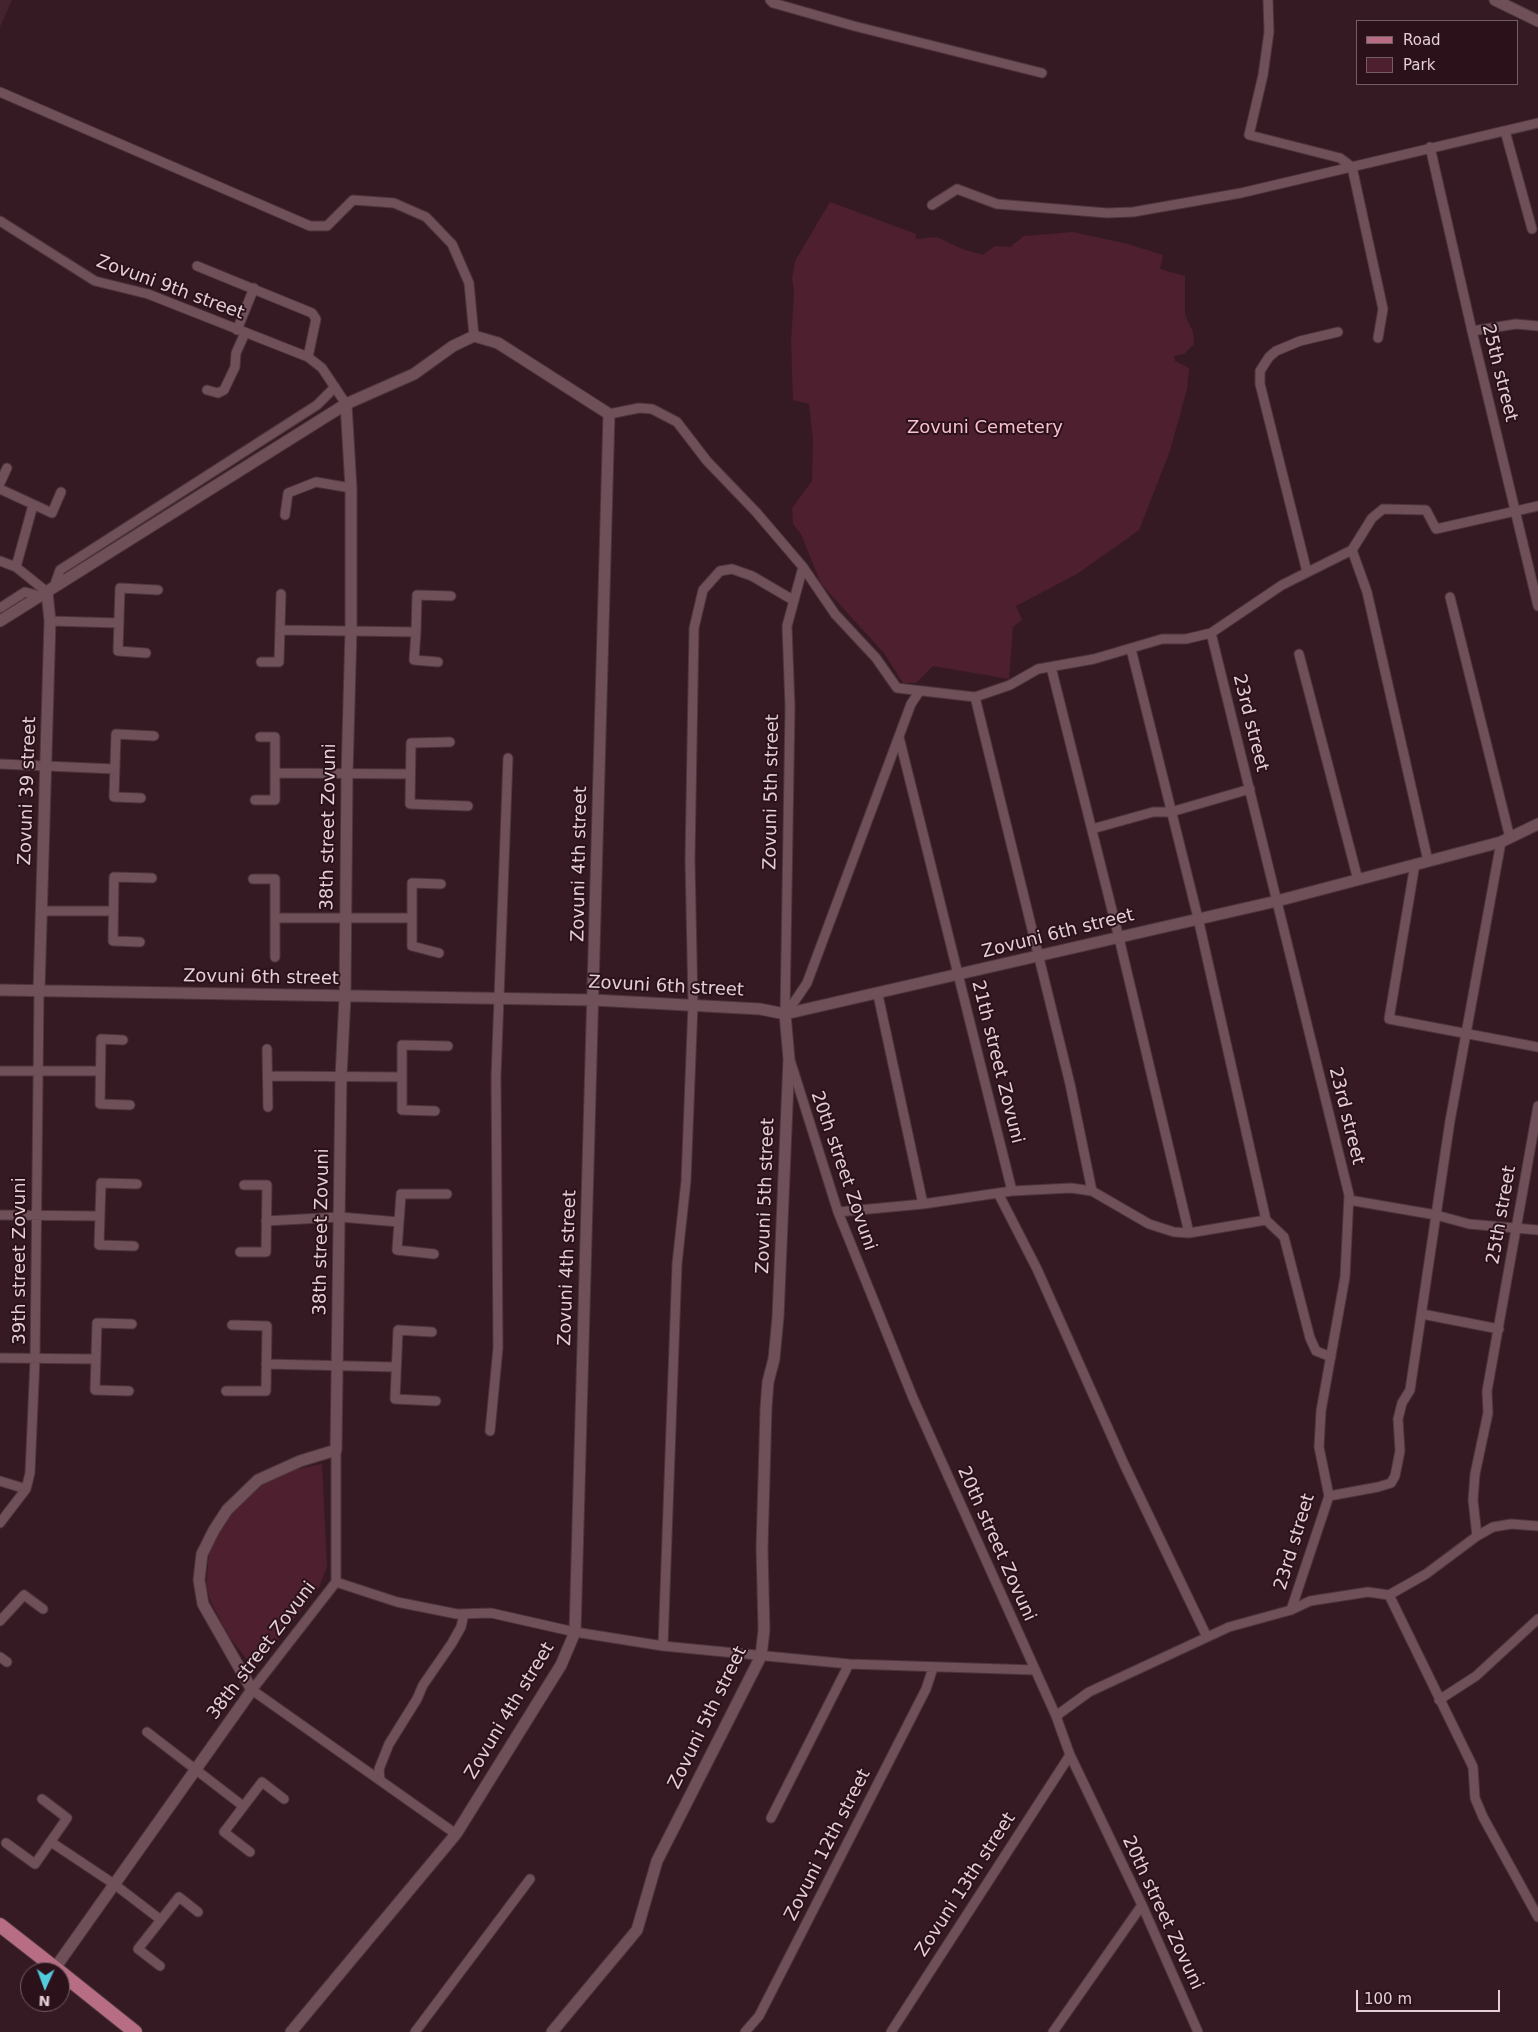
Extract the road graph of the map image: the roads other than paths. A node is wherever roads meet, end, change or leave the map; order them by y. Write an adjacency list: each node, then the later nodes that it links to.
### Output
1 (770, 0): 5 (street)
2 (1268, 0): 10 (street)
3 (1496, 0): 4 (street)
4 (1538, 21)
5 (1042, 73)
6 (0, 92): 20 (street)
7 (1538, 123): 8 (street)
8 (1505, 131): 9 (street); 13 (street)
9 (1430, 147): 10 (street); 18 (street, 25th street)
10 (1352, 167): 11 (street); 21 (street)
11 (932, 205)
12 (0, 221): 17 (street, Zovuni 9th street)
13 (1532, 229)
14 (197, 266): 15 (street)
15 (254, 288): 17 (street); 22 (street)
16 (1538, 326): 18 (street)
17 (241, 331): 22 (street, Zovuni 9th street); 24 (street)
18 (1472, 331): 34 (street, 25th street)
19 (1338, 332): 40 (street)
20 (474, 336): 25 (street); 26 (street)
21 (1378, 338)
22 (308, 357): 23 (street, Zovuni 9th street)
23 (334, 387): 25 (street, Zovuni 9th street); 42 (street)
24 (207, 390)
25 (346, 404): 29 (street, 38th street Zovuni); 42 (street)
26 (609, 414): 39 (street); 107 (street, Zovuni 4th street)
27 (7, 468): 28 (street)
28 (0, 484)
29 (351, 488): 35 (street); 53 (street, 38th street Zovuni)
30 (0, 489): 32 (street)
31 (61, 492): 32 (street)
32 (33, 505): 38 (street)
33 (1538, 506): 34 (street)
34 (1517, 511): 36 (street); 47 (street, 25th street)
35 (285, 515)
36 (1352, 550): 40 (street); 83 (street)
37 (0, 561): 38 (street)
38 (16, 567): 42 (street)
39 (803, 567): 46 (street, Zovuni 5th street); 62 (street)
40 (1307, 572): 55 (street)
41 (158, 590): 51 (street)
42 (47, 592): 48 (street); 49 (street); 50 (street, Zovuni 39 street)
43 (281, 594): 52 (street)
44 (451, 596): 54 (street)
45 (1450, 597): 82 (street)
46 (793, 600): 108 (street); 109 (street, Zovuni 5th street)
47 (1538, 606)
48 (0, 608)
49 (0, 621)
50 (50, 621): 51 (street); 70 (street, Zovuni 39 street)
51 (119, 623): 57 (street)
52 (280, 630): 53 (street); 59 (street)
53 (351, 630): 54 (street); 73 (street, 38th street Zovuni)
54 (416, 632): 60 (street)
55 (1211, 632): 56 (street); 75 (street, 23rd street)
56 (1131, 649): 61 (street); 79 (street)
57 (146, 653)
58 (1300, 654): 87 (street)
59 (261, 662)
60 (438, 662)
61 (1051, 667): 63 (street); 81 (street)
62 (919, 692): 63 (street); 66 (street)
63 (975, 697): 100 (street)
64 (154, 736): 71 (street)
65 (260, 737): 72 (street)
66 (899, 737): 101 (street, 21th street Zovuni); 109 (street)
67 (450, 742): 74 (street)
68 (508, 758): 106 (street)
69 (0, 764): 70 (street)
70 (47, 766): 71 (street); 90 (street, Zovuni 39 street)
71 (115, 769): 76 (street)
72 (275, 773): 73 (street); 77 (street)
73 (347, 774): 74 (street); 92 (street, 38th street Zovuni)
74 (410, 774): 78 (street)
75 (1250, 790): 79 (street); 89 (street, 23rd street)
76 (142, 798)
77 (255, 800)
78 (468, 806)
79 (1171, 812): 81 (street); 95 (street)
80 (1538, 824): 82 (street, Zovuni 6th street)
81 (1092, 829): 96 (street)
82 (1505, 840): 83 (street, Zovuni 6th street); 110 (street)
83 (1428, 861): 84 (street, Zovuni 6th street)
84 (1415, 864): 87 (street, Zovuni 6th street); 110 (street)
85 (152, 878): 91 (street)
86 (253, 879): 93 (street)
87 (1358, 880): 89 (street, Zovuni 6th street)
88 (441, 884): 94 (street)
89 (1277, 901): 95 (street, Zovuni 6th street); 132 (street, 23rd street)
90 (42, 911): 91 (street); 103 (street, Zovuni 39 street)
91 (113, 911): 97 (street)
92 (346, 917): 93 (street); 94 (street); 105 (street, 38th street Zovuni)
93 (276, 918): 99 (street)
94 (412, 918): 98 (street)
95 (1198, 918): 96 (street, Zovuni 6th street); 140 (street)
96 (1119, 938): 100 (street, Zovuni 6th street); 145 (street)
97 (140, 942)
98 (439, 953)
99 (276, 957)
100 (1039, 957): 101 (street, Zovuni 6th street); 129 (street)
101 (960, 976): 104 (street, Zovuni 6th street); 128 (street, 21th street Zovuni)
102 (0, 990): 103 (street, Zovuni 6th street)
103 (39, 990): 105 (street, Zovuni 6th street); 116 (street, 39th street Zovuni)
104 (878, 995): 109 (street, Zovuni 6th street); 133 (street)
105 (345, 997): 106 (street, Zovuni 6th street); 120 (street, 38th street Zovuni)
106 (498, 999): 107 (street, Zovuni 6th street); 164 (street)
107 (594, 1000): 108 (street, Zovuni 6th street); 179 (street, Zovuni 4th street)
108 (693, 1004): 109 (street, Zovuni 6th street); 181 (street)
109 (786, 1014): 115 (street, Zovuni 5th street)
110 (1465, 1035): 113 (street); 137 (street)
111 (123, 1040): 118 (street)
112 (448, 1046): 121 (street)
113 (1538, 1047)
114 (268, 1049): 119 (street)
115 (789, 1059): 134 (street, 20th street Zovuni); 182 (street, Zovuni 5th street)
116 (37, 1070): 117 (street); 118 (street); 136 (street, 39th street Zovuni)
117 (0, 1071)
118 (100, 1071): 122 (street)
119 (268, 1076): 120 (street); 124 (street)
120 (342, 1077): 121 (street); 139 (street, 38th street Zovuni)
121 (402, 1077): 125 (street)
122 (130, 1105)
123 (1538, 1106): 143 (street, 25th street)
124 (268, 1107)
125 (435, 1111)
126 (137, 1184): 138 (street)
127 (244, 1185): 141 (street)
128 (1012, 1191): 129 (street); 130 (street)
129 (1092, 1191): 145 (street)
130 (998, 1193): 133 (street); 180 (street)
131 (447, 1194): 142 (street)
132 (1349, 1200): 137 (street); 154 (street, 23rd street)
133 (924, 1204): 134 (street)
134 (838, 1212): 185 (street, 20th street Zovuni)
135 (0, 1214): 136 (street)
136 (36, 1214): 138 (street); 156 (street, 39th street Zovuni)
137 (1436, 1215): 143 (street); 149 (street)
138 (100, 1216): 146 (street)
139 (340, 1217): 141 (street); 142 (street); 159 (street, 38th street Zovuni)
140 (1266, 1220): 145 (street); 154 (street)
141 (266, 1221): 147 (street)
142 (399, 1222): 148 (street)
143 (1517, 1226): 144 (street); 152 (street, 25th street)
144 (1538, 1230)
145 (1189, 1234)
146 (134, 1246)
147 (240, 1252)
148 (434, 1254)
149 (1422, 1314): 152 (street); 168 (street)
150 (132, 1324): 157 (street)
151 (232, 1325): 158 (street)
152 (1499, 1329): 171 (street, 25th street)
153 (432, 1332): 160 (street)
154 (1331, 1357): 168 (street, 23rd street)
155 (0, 1358): 156 (street)
156 (35, 1359): 157 (street); 167 (street, 39th street Zovuni)
157 (95, 1359): 161 (street)
158 (266, 1364): 159 (street); 162 (street)
159 (337, 1365): 160 (street); 165 (street, 38th street Zovuni)
160 (396, 1367): 163 (street)
161 (129, 1391)
162 (226, 1391)
163 (436, 1401)
164 (490, 1431)
165 (336, 1450): 172 (street, 38th street Zovuni); 186 (street)
166 (0, 1481): 167 (street)
167 (26, 1489): 169 (street, 39th street Zovuni)
168 (1329, 1496): 175 (street, 23rd street)
169 (0, 1523)
170 (1538, 1526): 171 (street)
171 (1477, 1536): 173 (street)
172 (336, 1582): 176 (street); 186 (street, 38th street Zovuni)
173 (1389, 1595): 175 (street); 187 (street)
174 (43, 1609): 178 (street)
175 (1291, 1610): 180 (street)
176 (464, 1614): 179 (street); 192 (street)
177 (1538, 1619): 187 (street)
178 (0, 1621)
179 (575, 1632): 181 (street); 197 (street, Zovuni 4th street)
180 (1207, 1637): 188 (street)
181 (664, 1646): 182 (street)
182 (762, 1656): 183 (street); 215 (street, Zovuni 5th street)
183 (849, 1664): 184 (street); 196 (street)
184 (933, 1668): 185 (street); 216 (street, Zovuni 12th street)
185 (1035, 1670): 188 (street, 20th street Zovuni)
186 (252, 1690): 191 (street, 38th street Zovuni); 192 (street)
187 (1439, 1700): 205 (street)
188 (1056, 1716): 190 (street, 20th street Zovuni)
189 (147, 1732): 191 (street)
190 (1070, 1755): 203 (street, 20th street Zovuni); 217 (street, Zovuni 13th street)
191 (196, 1769): 195 (street); 202 (street, 38th street Zovuni)
192 (380, 1780): 197 (street)
193 (284, 1798): 195 (street)
194 (42, 1799): 198 (street)
195 (243, 1806): 200 (street)
196 (771, 1818)
197 (456, 1834): 213 (street, Zovuni 4th street)
198 (51, 1842): 199 (street); 202 (street)
199 (6, 1844)
200 (250, 1852)
201 (530, 1879): 214 (street)
202 (114, 1884): 206 (street); 209 (street, 38th street Zovuni)
203 (1142, 1905): 218 (street); 219 (street, 20th street Zovuni)
204 (198, 1912): 206 (street)
205 (1538, 1917)
206 (161, 1920): 210 (street)
207 (0, 1925): 208 (main road)
208 (47, 1962)
209 (64, 1962)
210 (160, 1966)
211 (70, 1980): 212 (main road)
212 (136, 2032)
213 (291, 2032)
214 (415, 2032)
215 (552, 2032)
216 (745, 2032)
217 (891, 2032)
218 (1053, 2032)
219 (1198, 2032)

